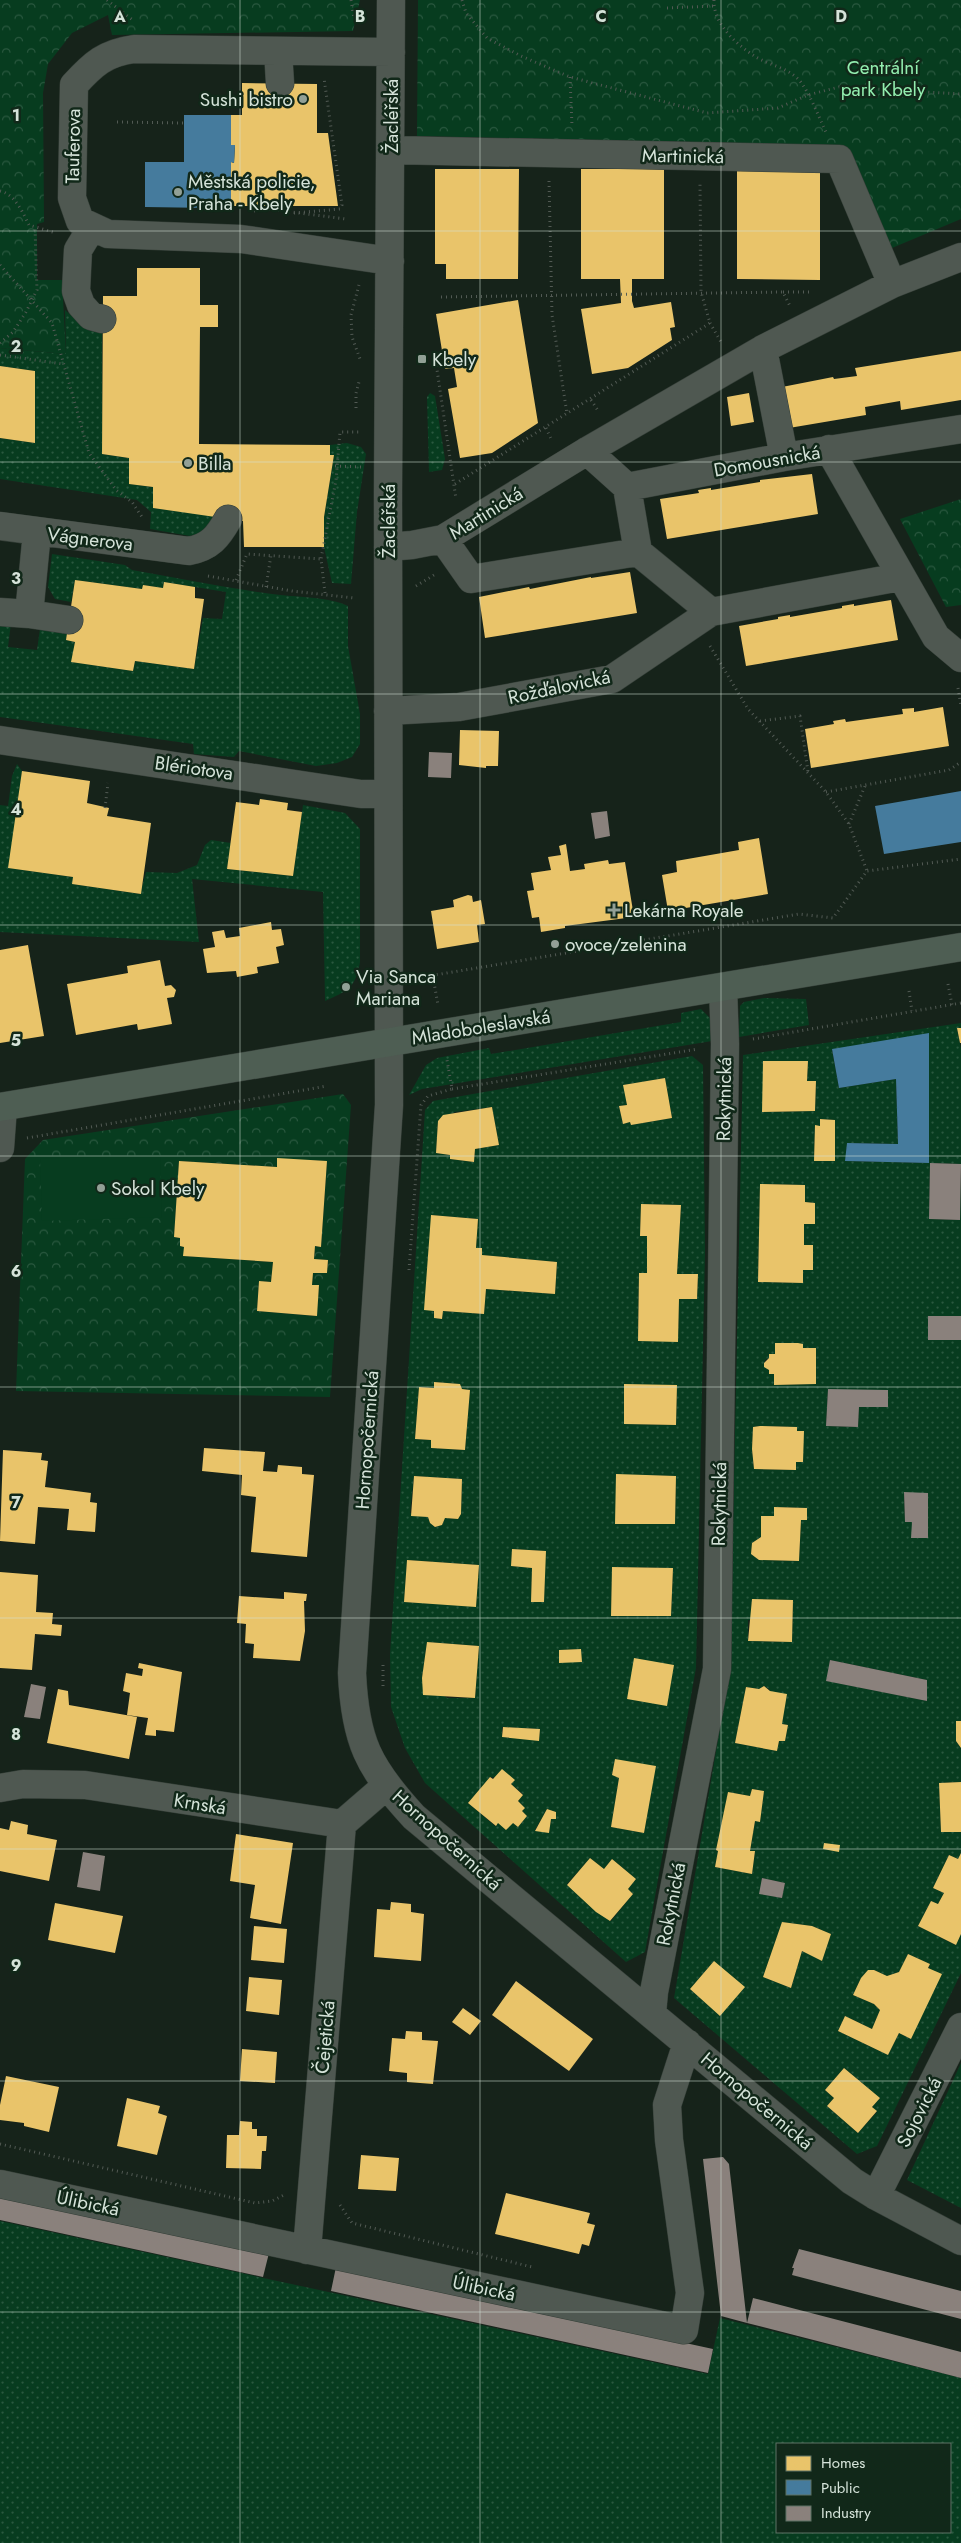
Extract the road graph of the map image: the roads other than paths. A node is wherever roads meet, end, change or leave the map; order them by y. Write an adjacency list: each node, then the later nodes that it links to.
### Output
1 (391, 0): 3 (street, Žacléřská)
2 (278, 51): 3 (street, Tauferova); 4 (street); 6 (street, Tauferova)
3 (391, 52): 5 (street, Žacléřská)
4 (280, 84)
5 (391, 150): 8 (street, Žacléřská); 9 (street, Martinická)
6 (92, 227): 8 (street, Tauferova); 10 (street)
7 (961, 257): 9 (street, Martinická)
8 (390, 261): 21 (street, Žacléřská)
9 (892, 284): 11 (street, Martinická)
10 (102, 319)
11 (763, 349): 14 (street, Martinická); 15 (street)
12 (961, 429): 13 (street, Domousnická)
13 (829, 449): 15 (street, Domousnická); 23 (street)
14 (587, 451): 16 (street); 20 (street, Martinická)
15 (784, 457): 16 (street, Domousnická)
16 (627, 487): 22 (street)
17 (228, 519): 19 (street, Vágnerova)
18 (0, 526): 19 (street, Vágnerova)
19 (37, 532): 25 (street, Vágnerova)
20 (443, 539): 21 (street, Martinická); 22 (street)
21 (388, 547): 29 (street, Žacléřská)
22 (638, 552): 26 (street)
23 (900, 577): 26 (street, Rožďalovická); 28 (street)
24 (0, 612): 25 (street)
25 (29, 614): 27 (street)
26 (703, 617): 29 (street, Rožďalovická)
27 (69, 620)
28 (961, 658)
29 (388, 711): 31 (street, Žacléřská)
30 (0, 740): 31 (street, Blériotova)
31 (388, 794): 34 (street, Žacléřská)
32 (961, 947): 33 (main road, Mladoboleslavská)
33 (723, 987): 34 (main road, Mladoboleslavská); 40 (street, Rokytnická)
34 (389, 1042): 35 (main road, Mladoboleslavská); 37 (street, Hornopočernická)
35 (2, 1107): 36 (street)
36 (0, 1148)
37 (386, 1786): 39 (street); 40 (street, Hornopočernická)
38 (0, 1788): 39 (street, Krnská)
39 (342, 1824): 46 (street, Čejetická)
40 (652, 2014): 42 (street, Hornopočernická)
41 (961, 2027): 44 (street, Sojovická)
42 (687, 2043): 44 (street, Hornopočernická); 46 (street, Úlibická)
43 (0, 2184): 46 (street, Úlibická)
44 (876, 2196): 45 (street, Hornopočernická)
45 (961, 2240)
46 (307, 2250)

